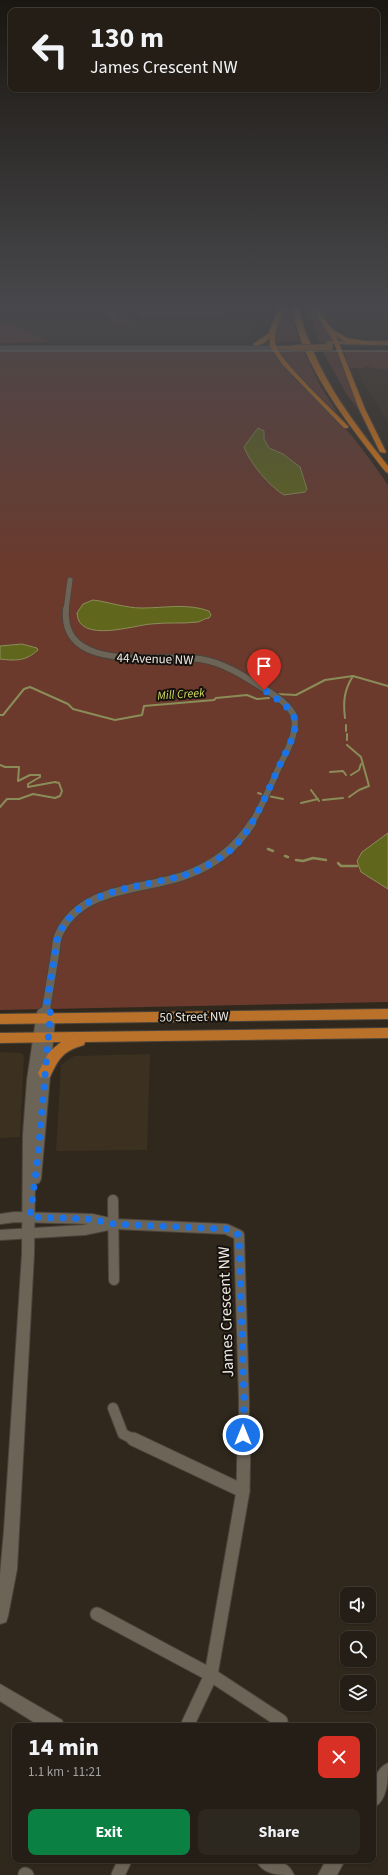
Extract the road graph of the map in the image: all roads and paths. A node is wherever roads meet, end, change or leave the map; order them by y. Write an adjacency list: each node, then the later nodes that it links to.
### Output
1 (316, 396): 6 (highway)
2 (333, 396): 6 (highway)
3 (357, 396): 5 (highway)
4 (353, 412): 5 (highway)
5 (383, 452): 7 (highway)
6 (374, 453): 8 (highway)
7 (388, 458)
8 (388, 471)
9 (70, 580): 11 (street, 44 Avenue NW)
10 (388, 1014): 11 (main road, 50 Street NW)
11 (46, 1015): 12 (main road, 50 Street NW); 16 (street, 44 Avenue NW)
12 (0, 1019)
13 (388, 1033): 14 (main road, 50 Street NW)
14 (94, 1037): 16 (main road, 50 Street NW); 17 (main road)
15 (0, 1038): 16 (main road, 50 Street NW)
16 (43, 1038): 17 (street, 44 Avenue NW); 19 (street, 44 Avenue NW)
17 (45, 1073): 19 (street, 44 Avenue NW)
18 (113, 1200): 21 (street)
19 (30, 1217): 20 (street, James Crescent NW); 21 (street, James Crescent NW); 22 (street, 44 Avenue NW)
20 (0, 1219)
21 (114, 1224): 22 (street, James Crescent NW); 24 (street); 26 (street, James Crescent NW)
22 (29, 1233): 23 (street, James Crescent NW); 28 (street, 44 Avenue NW)
23 (0, 1235)
24 (114, 1280)
25 (113, 1408): 26 (street)
26 (243, 1491): 29 (street, James Crescent NW)
27 (98, 1614): 29 (street)
28 (0, 1616)
29 (211, 1675): 31 (street); 33 (street, James Crescent NW)
30 (0, 1692): 32 (street)
31 (281, 1721)
32 (51, 1723)
33 (188, 1723)
34 (388, 1772): 35 (street)
35 (376, 1794)
36 (124, 1863): 39 (street)
37 (269, 1863): 40 (street)
38 (334, 1863): 41 (street)
39 (118, 1875)
40 (285, 1875)
41 (327, 1875)

